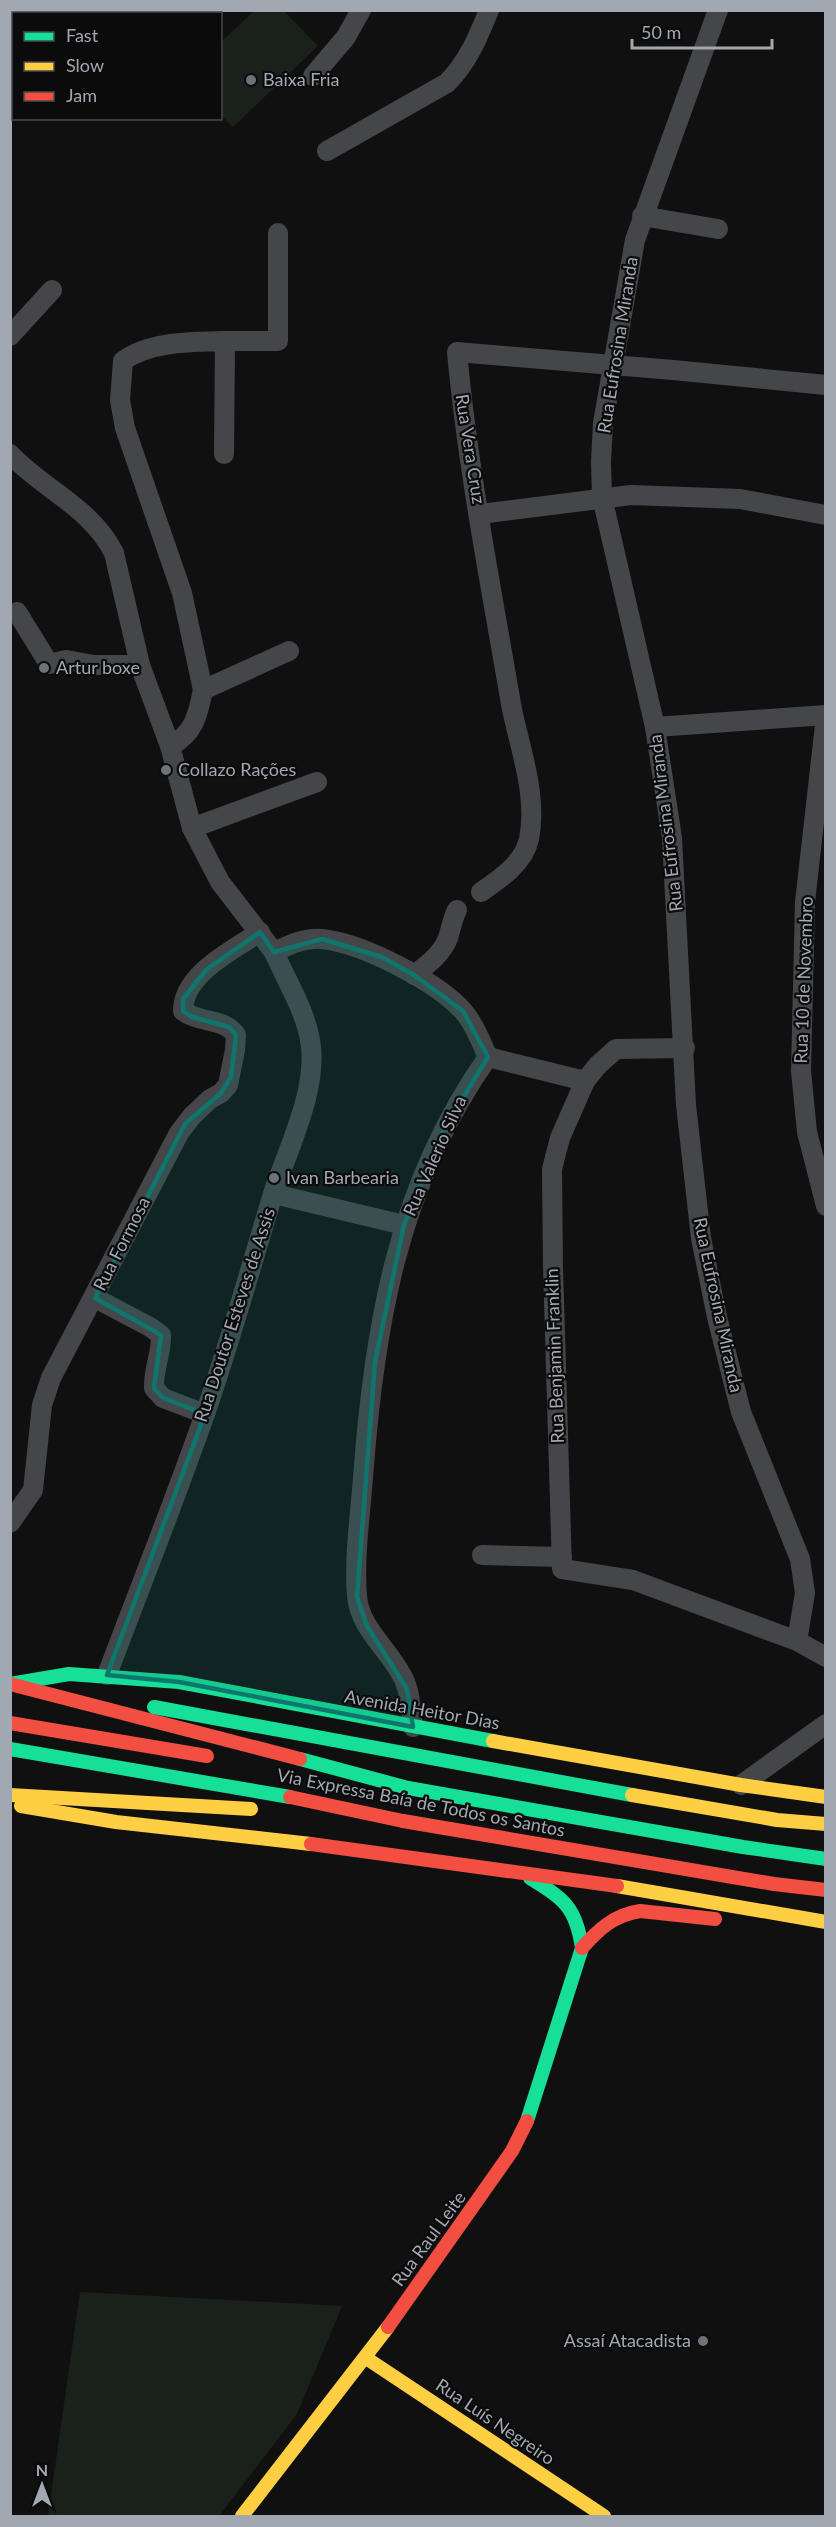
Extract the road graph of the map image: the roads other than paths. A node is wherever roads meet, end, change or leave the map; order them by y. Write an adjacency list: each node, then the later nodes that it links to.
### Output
1 (361, 10): 4 (street)
2 (489, 10): 5 (street)
3 (718, 10): 6 (street, Rua Eufrosina Miranda)
4 (314, 76)
5 (327, 151)
6 (642, 216): 7 (street); 12 (street, Rua Eufrosina Miranda)
7 (718, 230)
8 (278, 233): 11 (street)
9 (52, 290): 10 (street)
10 (10, 336)
11 (225, 341): 15 (street); 22 (street)
12 (612, 364): 13 (street, Rua Vera Cruz); 16 (street, Rua Eufrosina Miranda); 17 (street, Rua Vera Cruz)
13 (825, 386)
14 (10, 454): 21 (street)
15 (224, 454)
16 (602, 497): 17 (street); 18 (street); 24 (street, Rua Eufrosina Miranda)
17 (480, 514): 28 (street, Rua Vera Cruz)
18 (825, 515)
19 (17, 612): 21 (street)
20 (289, 651): 22 (street)
21 (140, 666): 25 (street)
22 (203, 690): 25 (street)
23 (825, 715): 24 (street); 37 (street, Rua 10 de Novembro)
24 (655, 727): 33 (street, Rua Eufrosina Miranda)
25 (170, 746): 27 (street)
26 (317, 782): 27 (street)
27 (192, 828): 30 (street)
28 (481, 892)
29 (457, 910): 32 (street)
30 (260, 932): 31 (street); 39 (street, Rua Formosa)
31 (274, 952): 32 (street); 36 (street, Rua Doutor Esteves de Assis)
32 (414, 975): 34 (street)
33 (685, 1048): 35 (street, Rua Benjamin Franklin); 44 (street, Rua Eufrosina Miranda)
34 (488, 1057): 35 (street); 38 (street, Rua Valerio Silva)
35 (585, 1081): 43 (street, Rua Benjamin Franklin)
36 (274, 1194): 38 (street); 40 (street, Rua Doutor Esteves de Assis)
37 (825, 1206)
38 (404, 1225): 51 (street, Rua Valerio Silva)
39 (95, 1298): 40 (street); 41 (street, Rua Formosa)
40 (205, 1414): 46 (street, Rua Doutor Esteves de Assis)
41 (10, 1523)
42 (482, 1555): 43 (street)
43 (562, 1557): 44 (street)
44 (797, 1641): 45 (street)
45 (825, 1657)
46 (107, 1675): 47 (main road, Avenida Heitor Dias); 51 (main road, Avenida Heitor Dias)
47 (10, 1684): 58 (main road)
48 (154, 1707): 66 (main road, bridge)
49 (10, 1723): 53 (main road)
50 (825, 1724): 57 (street)
51 (413, 1727): 54 (main road, Avenida Heitor Dias)
52 (10, 1749): 65 (main road, Via Expressa Baía de Todos os Santos)
53 (221, 1758)
54 (614, 1762): 57 (main road, Avenida Heitor Dias); 69 (main road)
55 (279, 1768): 58 (main road, Via Expressa Baía de Todos os Santos)
56 (817, 1780): 59 (main road)
57 (741, 1785): 59 (main road, Avenida Heitor Dias)
58 (408, 1788): 67 (main road, Via Expressa Baía de Todos os Santos, bridge)
59 (781, 1791): 61 (main road, Avenida Heitor Dias); 71 (main road)
60 (10, 1795): 63 (main road)
61 (825, 1797)
62 (10, 1804): 68 (main road)
63 (268, 1810)
64 (290, 1812): 65 (main road)
65 (403, 1821): 70 (main road, Via Expressa Baía de Todos os Santos, bridge)
66 (825, 1824)
67 (825, 1859)
68 (523, 1874): 69 (main road); 73 (main road, Rua Raul Leite)
69 (599, 1883): 71 (main road)
70 (825, 1890)
71 (796, 1916): 72 (main road); 73 (main road, Rua Raul Leite)
72 (825, 1922)
73 (582, 1948): 74 (main road, Rua Raul Leite)
74 (366, 2358): 75 (main road, Rua Raul Leite); 76 (main road, Rua Luís Negreiro)
75 (242, 2517)
76 (604, 2517)

